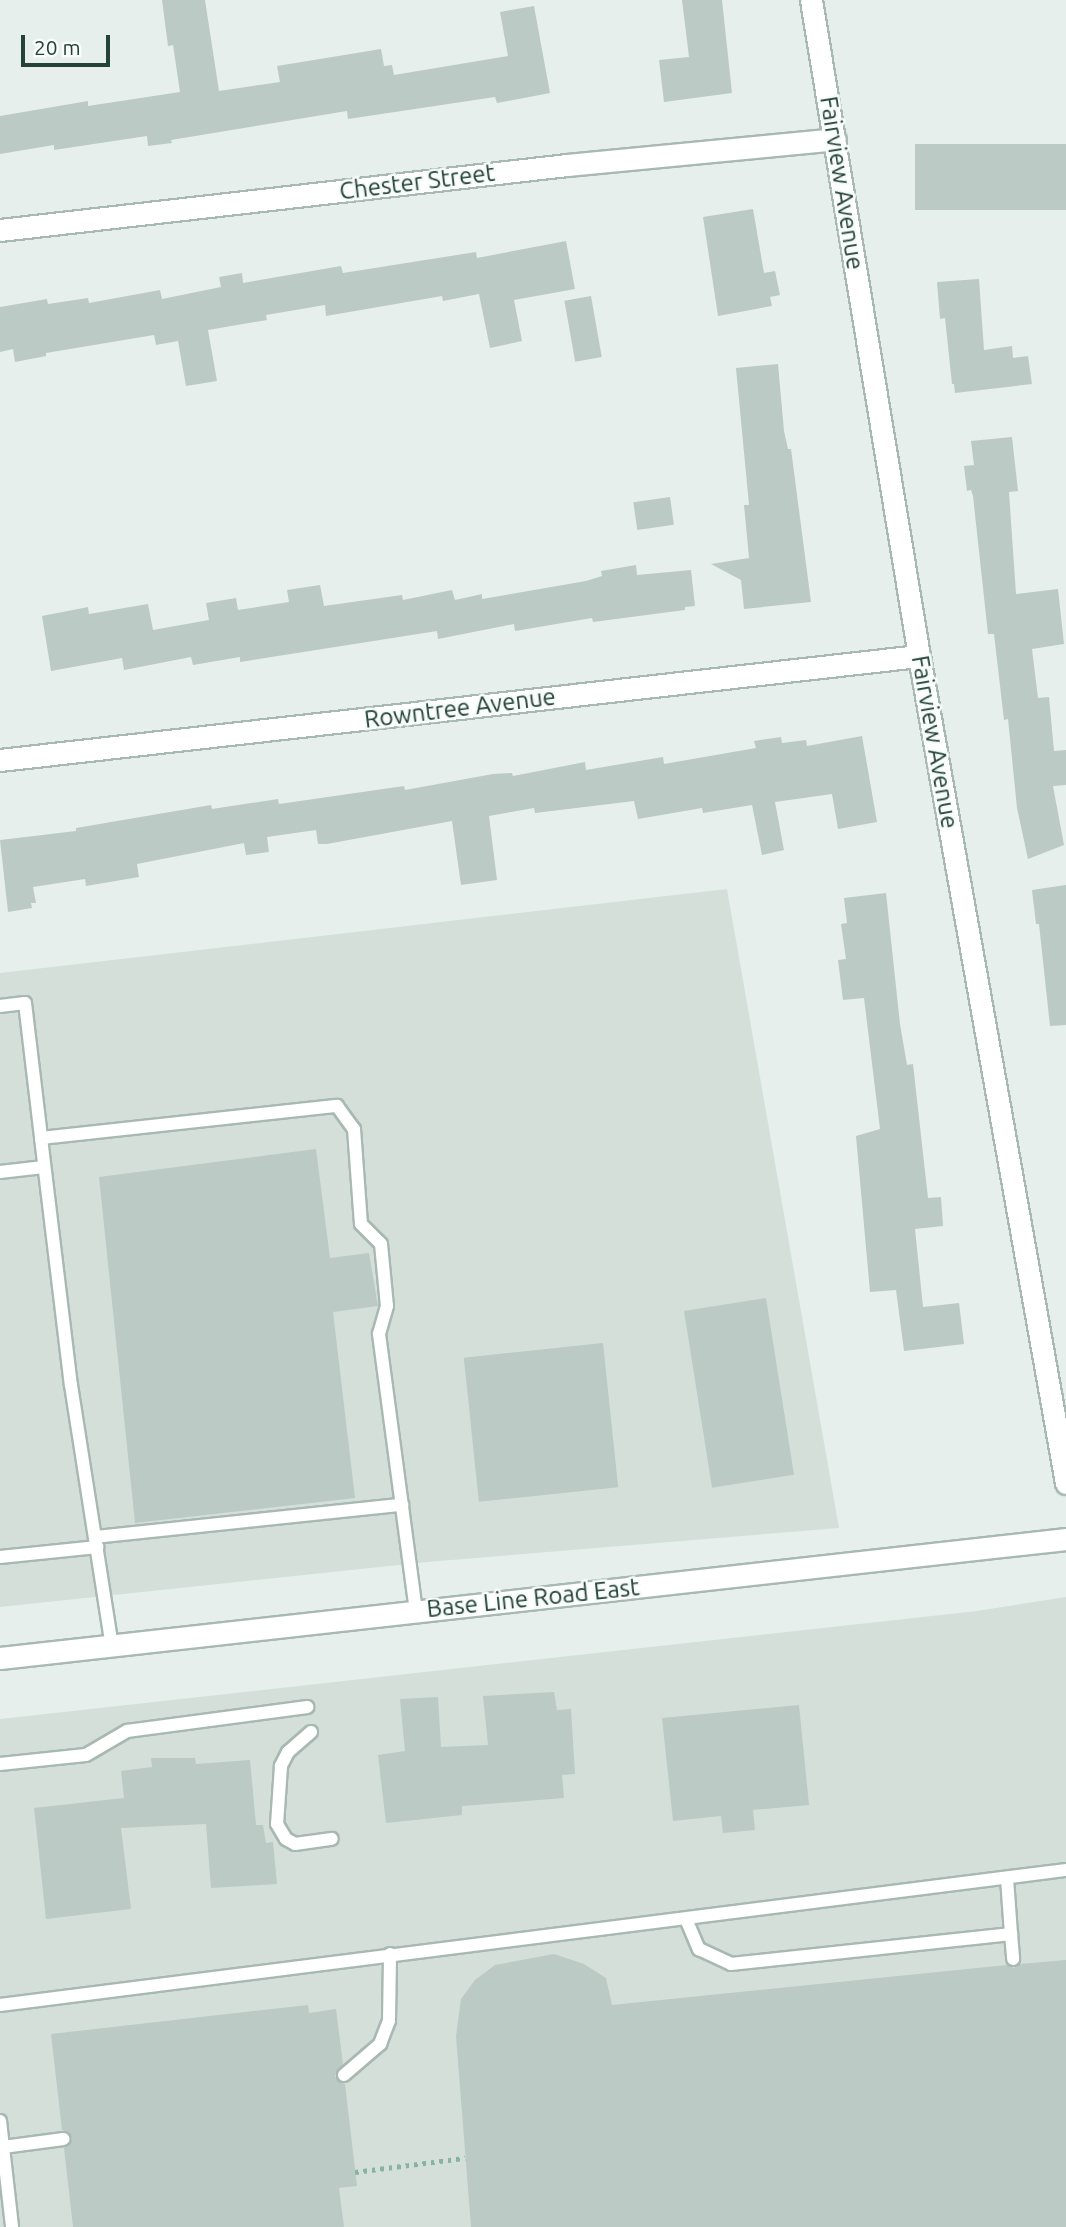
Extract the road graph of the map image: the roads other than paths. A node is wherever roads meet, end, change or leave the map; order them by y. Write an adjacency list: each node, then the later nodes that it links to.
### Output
1 (811, 0): 2 (street, Fairview Avenue)
2 (835, 139): 3 (street, Chester Street); 4 (street, Fairview Avenue)
3 (0, 230)
4 (919, 656): 5 (street, Rowntree Avenue); 10 (street, Fairview Avenue)
5 (0, 760)
6 (0, 1006): 7 (lane)
7 (41, 1138): 8 (lane); 11 (lane)
8 (44, 1167): 9 (lane); 13 (lane)
9 (0, 1172)
10 (1066, 1483)
11 (402, 1505): 13 (lane); 15 (lane)
12 (1066, 1539): 15 (street, Base Line Road East)
13 (96, 1542): 14 (lane); 16 (lane)
14 (0, 1557)
15 (416, 1611): 16 (street, Base Line Road East)
16 (112, 1646): 17 (street, Base Line Road East)
17 (4, 1661)
18 (307, 1707): 20 (lane)
19 (311, 1732): 21 (lane)
20 (0, 1764)
21 (332, 1839)
22 (1066, 1870): 23 (lane)
23 (1007, 1878): 24 (lane); 25 (lane)
24 (686, 1919): 25 (lane); 26 (lane)
25 (1011, 1934): 27 (lane)
26 (390, 1954): 28 (lane); 29 (lane)
27 (1013, 1959)
28 (0, 2005)
29 (344, 2075)
30 (0, 2121): 32 (lane)
31 (63, 2139): 32 (lane)
32 (3, 2147): 33 (lane)
33 (12, 2227)

